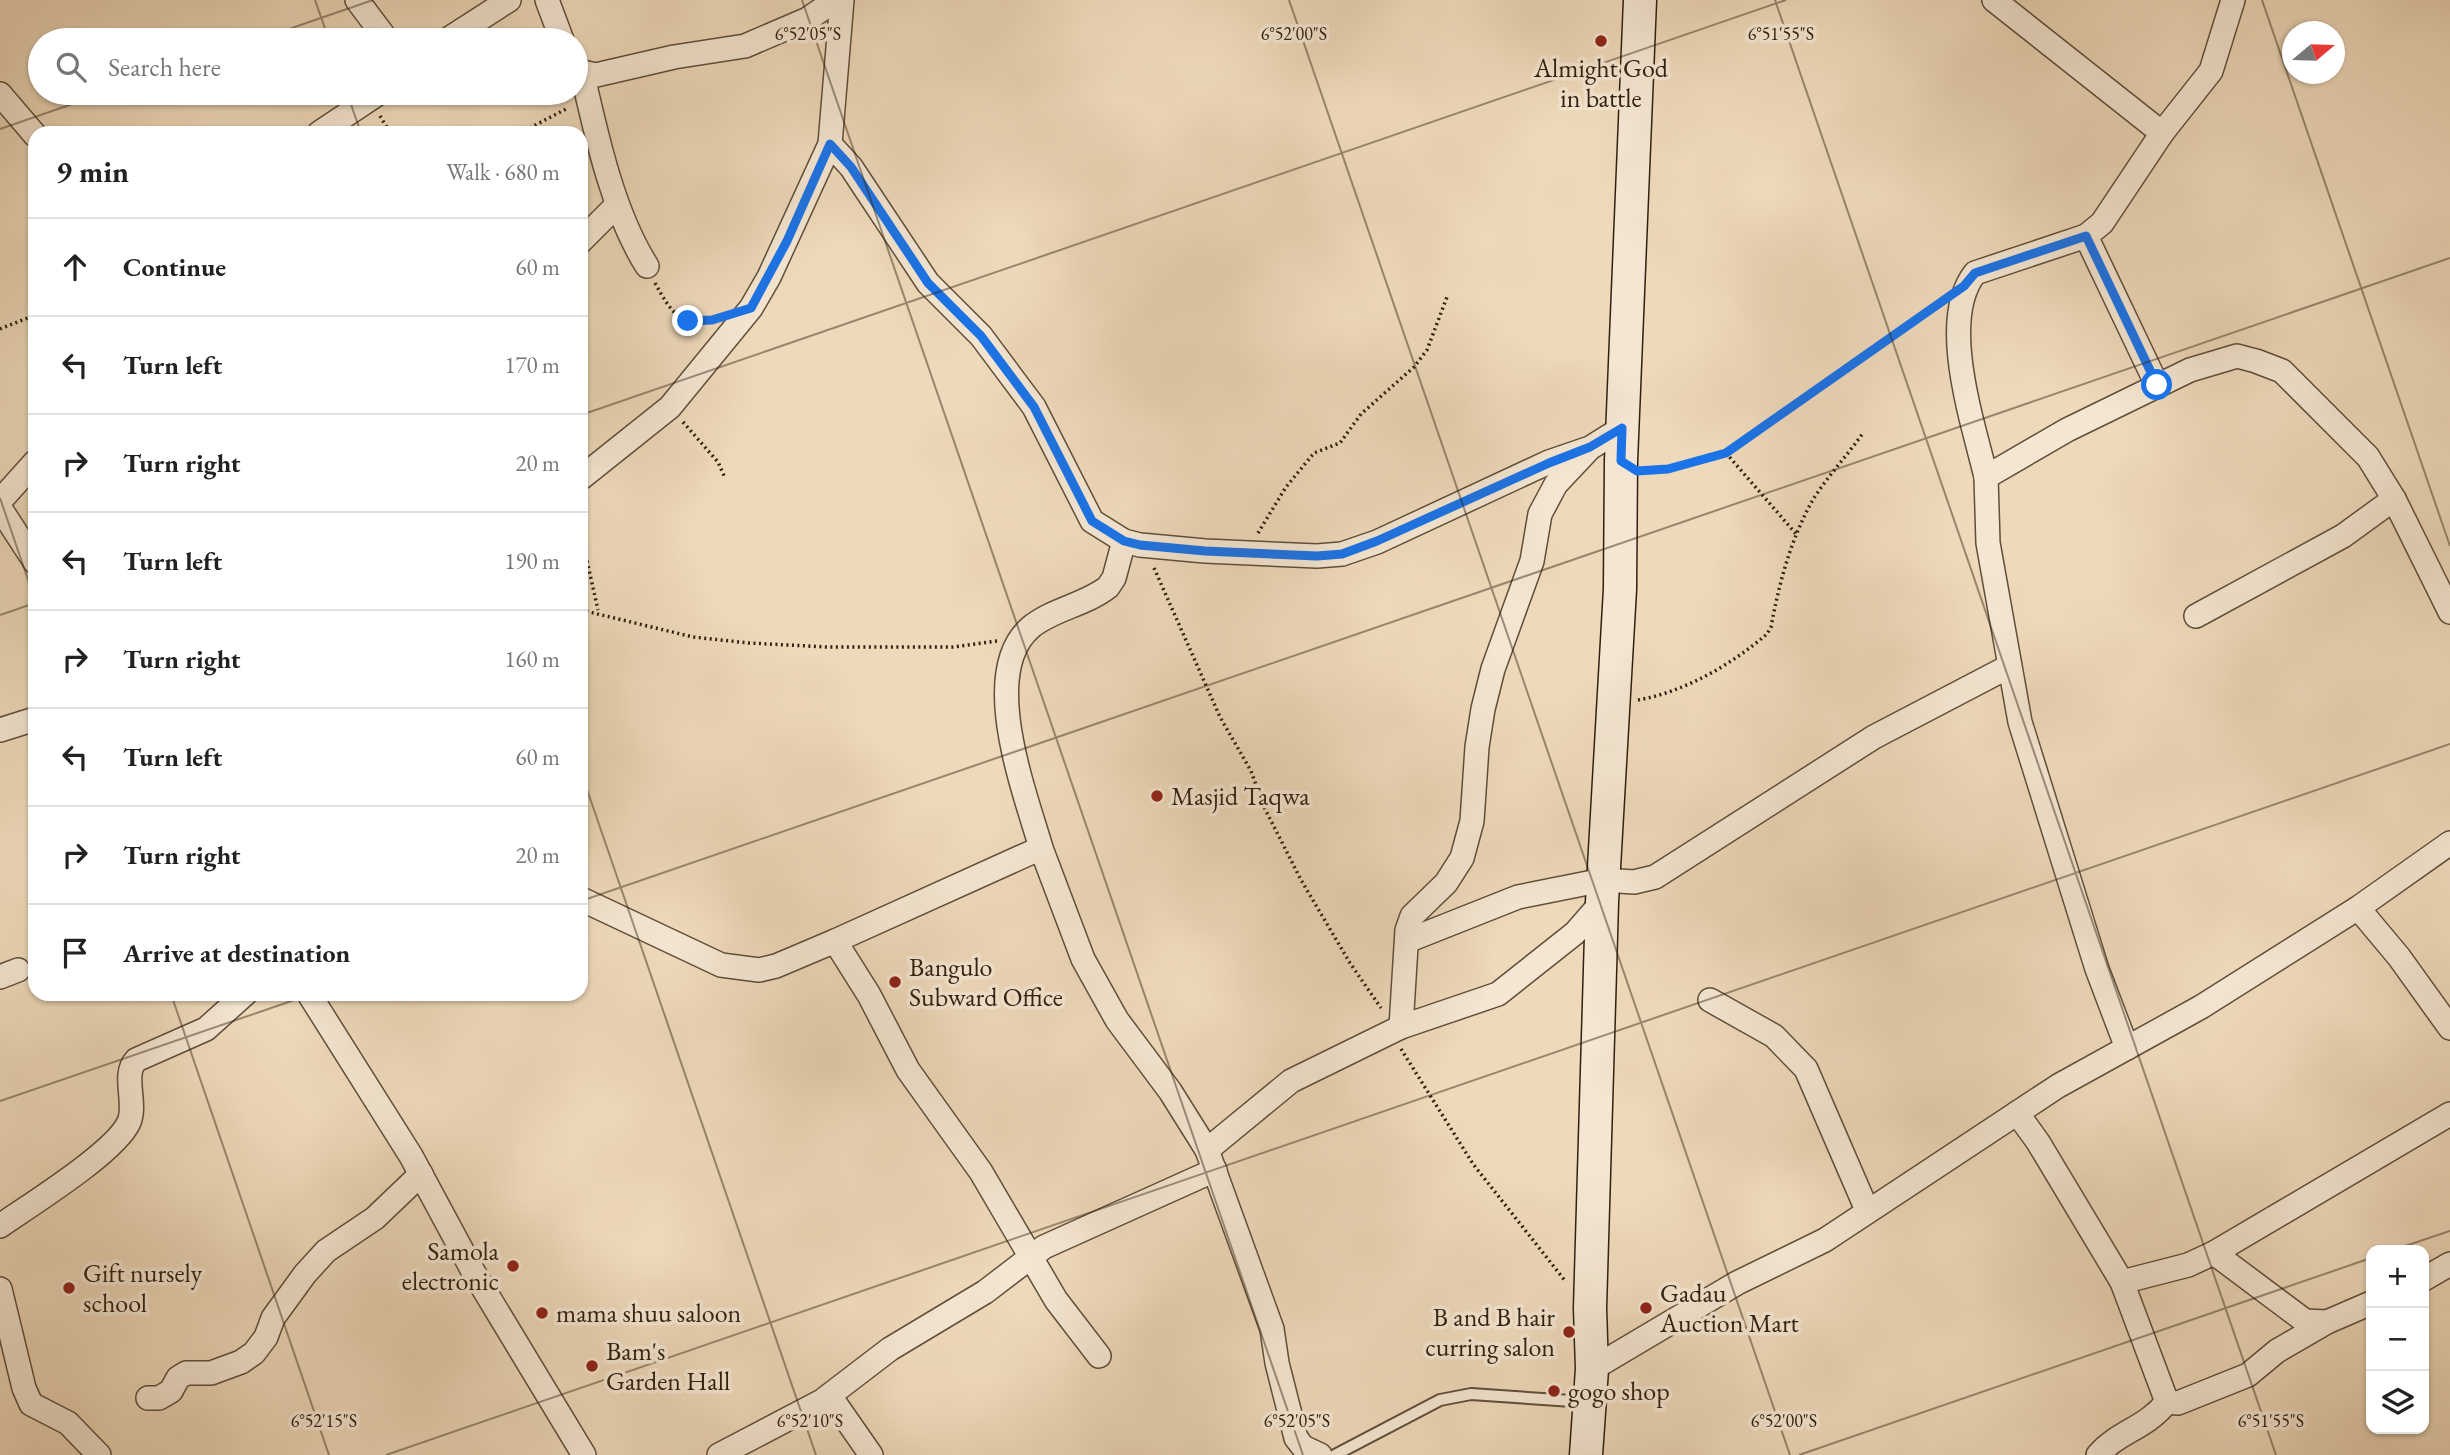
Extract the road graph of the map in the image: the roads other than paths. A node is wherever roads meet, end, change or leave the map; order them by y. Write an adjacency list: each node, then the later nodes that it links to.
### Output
1 (357, 0): 9 (street)
2 (509, 0): 10 (street)
3 (547, 0): 11 (street)
4 (835, 0): 12 (street)
5 (842, 0): 19 (street)
6 (1640, 0): 25 (street)
7 (1994, 0): 18 (street)
8 (2234, 0): 18 (street)
9 (378, 28)
10 (466, 28)
11 (558, 28)
12 (588, 72)
13 (0, 94): 17 (street)
14 (588, 98): 20 (street)
15 (361, 105): 16 (street)
16 (330, 126)
17 (28, 127)
18 (2162, 133): 22 (street)
19 (830, 144): 28 (street); 33 (street)
20 (617, 205): 21 (street); 23 (street)
21 (588, 233)
22 (2086, 236): 24 (street); 29 (street)
23 (647, 266)
24 (2157, 385): 29 (street); 30 (street)
25 (1622, 428): 26 (street); 42 (street)
26 (1590, 447): 33 (street); 46 (street)
27 (28, 470): 31 (street)
28 (588, 472)
29 (1986, 477): 37 (street)
30 (2394, 499): 35 (street); 36 (street)
31 (0, 501)
32 (0, 508): 34 (street)
33 (1132, 543): 41 (street)
34 (28, 551)
35 (2450, 612)
36 (2196, 616)
37 (2008, 667): 42 (street); 52 (street)
38 (28, 721): 39 (street)
39 (0, 730)
40 (2450, 843): 44 (street)
41 (1041, 848): 45 (street); 55 (street)
42 (1602, 891): 46 (street); 51 (street); 68 (street)
43 (588, 903): 45 (street)
44 (2358, 908): 50 (street); 52 (street)
45 (835, 941): 60 (street)
46 (1407, 941): 51 (street)
47 (1710, 1000): 57 (street)
48 (237, 1001): 58 (street)
49 (313, 1001): 56 (street)
50 (2450, 1028)
51 (1396, 1030): 55 (street)
52 (2127, 1048): 53 (street)
53 (2017, 1113): 57 (street); 63 (street)
54 (2450, 1115): 59 (street)
55 (1211, 1160): 60 (street); 77 (street)
56 (421, 1174): 70 (street); 74 (street)
57 (1867, 1210): 68 (street)
58 (0, 1226)
59 (2214, 1253): 63 (street); 66 (street)
60 (1028, 1257): 67 (street); 69 (street)
61 (2450, 1264): 62 (street)
62 (2429, 1276)
63 (2122, 1282): 72 (street)
64 (0, 1289): 73 (street)
65 (2366, 1305): 66 (street)
66 (2327, 1322): 72 (street)
67 (1099, 1356)
68 (1592, 1369): 71 (street)
69 (830, 1396): 75 (street); 76 (street)
70 (148, 1398)
71 (1588, 1402): 78 (lane); 79 (street)
72 (2167, 1402): 80 (street)
73 (93, 1452)
74 (584, 1455)
75 (719, 1455)
76 (871, 1455)
77 (1320, 1455)
78 (1335, 1455)
79 (1586, 1455)
80 (2098, 1455)

